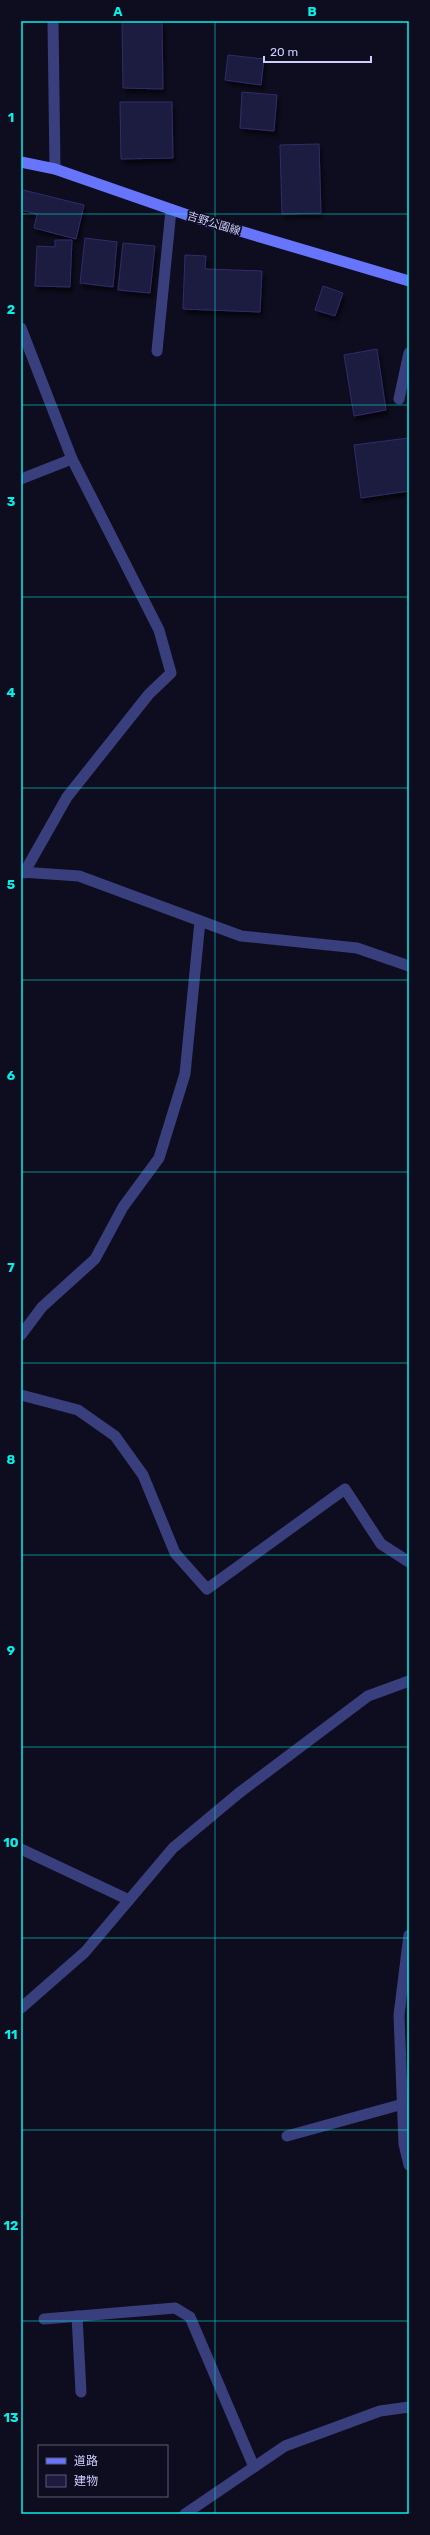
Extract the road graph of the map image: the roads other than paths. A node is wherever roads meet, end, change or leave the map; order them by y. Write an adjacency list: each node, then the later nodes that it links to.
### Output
1 (53, 21): 3 (street)
2 (21, 162): 3 (main road, 吉野公園線)
3 (55, 169): 4 (main road, 吉野公園線)
4 (171, 210): 5 (main road, 吉野公園線); 7 (street)
5 (409, 281)
6 (21, 328): 10 (street)
7 (157, 351)
8 (409, 353): 9 (street)
9 (399, 400)
10 (72, 460): 11 (street); 12 (street)
11 (21, 479)
12 (23, 872): 13 (street)
13 (200, 921): 14 (street); 15 (street)
14 (409, 966)
15 (21, 1335)
16 (21, 1395): 17 (street)
17 (409, 1562)
18 (409, 1682): 20 (street)
19 (21, 1849): 20 (street)
20 (128, 1900): 22 (street)
21 (409, 1935): 23 (street)
22 (21, 2008)
23 (403, 2104): 24 (street); 25 (street)
24 (287, 2136)
25 (409, 2165)
26 (77, 2316): 27 (street); 28 (street); 30 (street)
27 (44, 2319)
28 (81, 2392)
29 (409, 2408): 30 (street)
30 (254, 2467): 31 (street)
31 (185, 2514)

